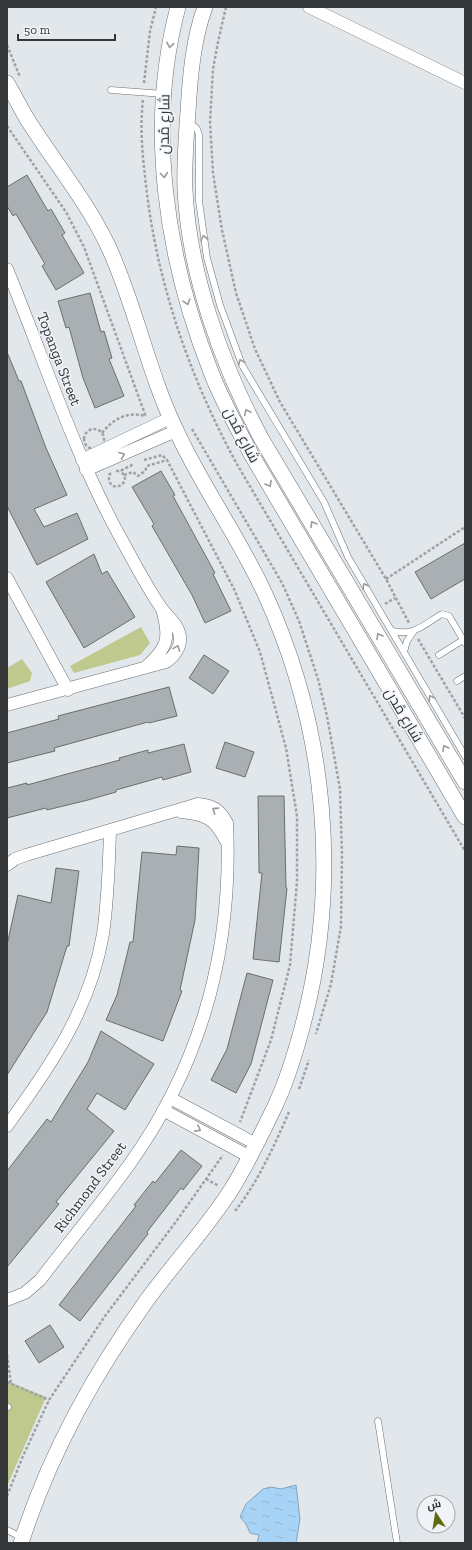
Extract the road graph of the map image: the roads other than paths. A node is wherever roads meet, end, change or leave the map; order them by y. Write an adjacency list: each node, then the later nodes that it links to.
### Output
1 (178, 7): 7 (street, شارع مُدن, one-way to 7)
2 (205, 7): 8 (street, شارع مُدن)
3 (309, 7): 5 (street)
4 (7, 83): 10 (street)
5 (465, 83)
6 (111, 90): 7 (lane)
7 (164, 94): 24 (street, شارع مُدن, one-way to 24)
8 (188, 120): 13 (lane, one-way to 8); 23 (street, شارع مُدن, one-way to 8)
9 (7, 269): 11 (street, Topanga Street)
10 (178, 424): 11 (street, one-way to 10); 11 (street); 30 (street)
11 (84, 465): 20 (street, Topanga Street)
12 (7, 578): 20 (street)
13 (392, 631): 14 (lane); 16 (lane)
14 (414, 631): 15 (lane); 16 (lane)
15 (464, 642): 17 (lane)
16 (404, 652): 22 (lane, one-way to 16)
17 (440, 655)
18 (465, 676): 19 (lane)
19 (457, 681)
20 (68, 690): 21 (street, Topanga Street)
21 (7, 706)
22 (465, 756)
23 (465, 782)
24 (465, 817)
25 (110, 831): 26 (street, Richmond Street); 27 (street, Richmond Street); 29 (street)
26 (7, 865)
27 (170, 1098): 28 (street, Richmond Street); 30 (street)
28 (163, 1110): 30 (street, one-way to 30); 31 (street, Richmond Street)
29 (7, 1126)
30 (253, 1150): 36 (street)
31 (40, 1280): 32 (street, Richmond Street); 33 (street, Richmond Street)
32 (7, 1300)
33 (7, 1307)
34 (378, 1421): 37 (lane)
35 (7, 1530): 36 (lane)
36 (22, 1541)
37 (397, 1543)

